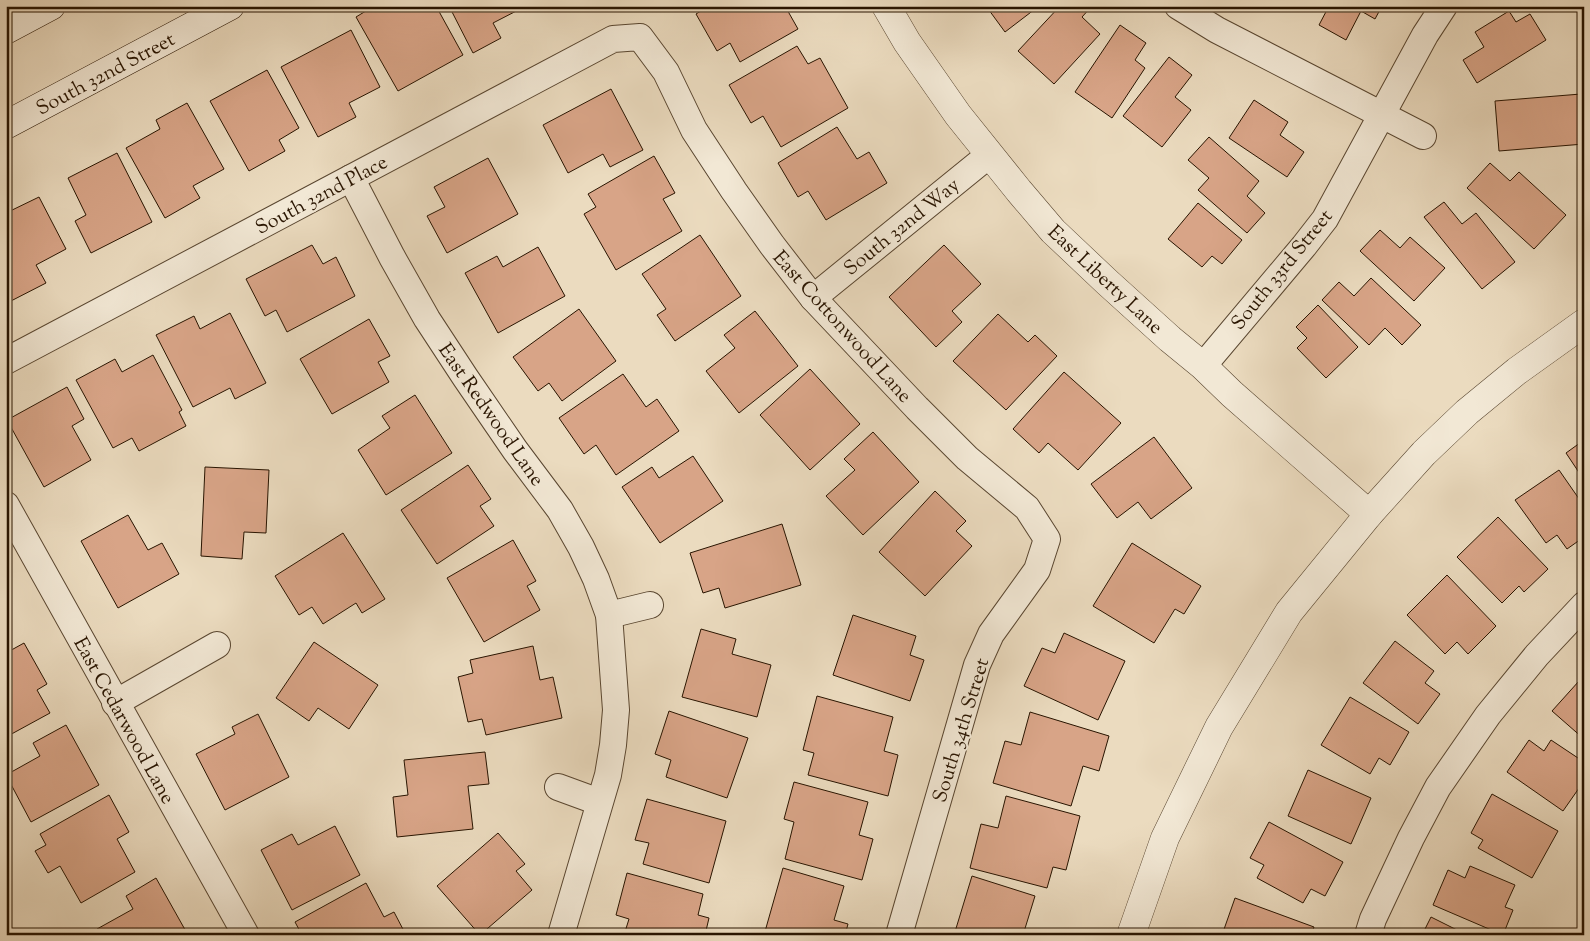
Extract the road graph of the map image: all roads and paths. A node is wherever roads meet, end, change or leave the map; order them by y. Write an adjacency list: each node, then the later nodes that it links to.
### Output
1 (51, 6): 6 (street)
2 (230, 6): 9 (street, South 32nd Street)
3 (886, 6): 11 (street, East Liberty Lane)
4 (1178, 6): 8 (street)
5 (1444, 6): 8 (street, South 33rd Street)
6 (6, 30)
7 (640, 36): 12 (street, South 32nd Place); 13 (street, East Cottonwood Lane)
8 (1382, 115): 10 (street); 16 (street, South 33rd Street)
9 (6, 125)
10 (1423, 136)
11 (989, 155): 13 (street, South 32nd Way); 16 (street, East Liberty Lane)
12 (351, 178): 15 (street, South 32nd Place); 22 (street, East Redwood Lane)
13 (813, 298): 19 (street, East Cottonwood Lane)
14 (1584, 323): 18 (street)
15 (6, 361)
16 (1203, 366): 18 (street, East Liberty Lane)
17 (6, 505): 24 (street, East Cedarwood Lane)
18 (1369, 514): 30 (street)
19 (1047, 539): 29 (street, South 34th Street)
20 (650, 605): 22 (street)
21 (1584, 605): 31 (street)
22 (609, 615): 26 (street, East Redwood Lane)
23 (217, 645): 24 (street)
24 (115, 703): 27 (street, East Cedarwood Lane)
25 (558, 787): 26 (street)
26 (599, 802): 28 (street, East Redwood Lane)
27 (246, 935)
28 (560, 935)
29 (899, 935)
30 (1130, 935)
31 (1368, 935)

